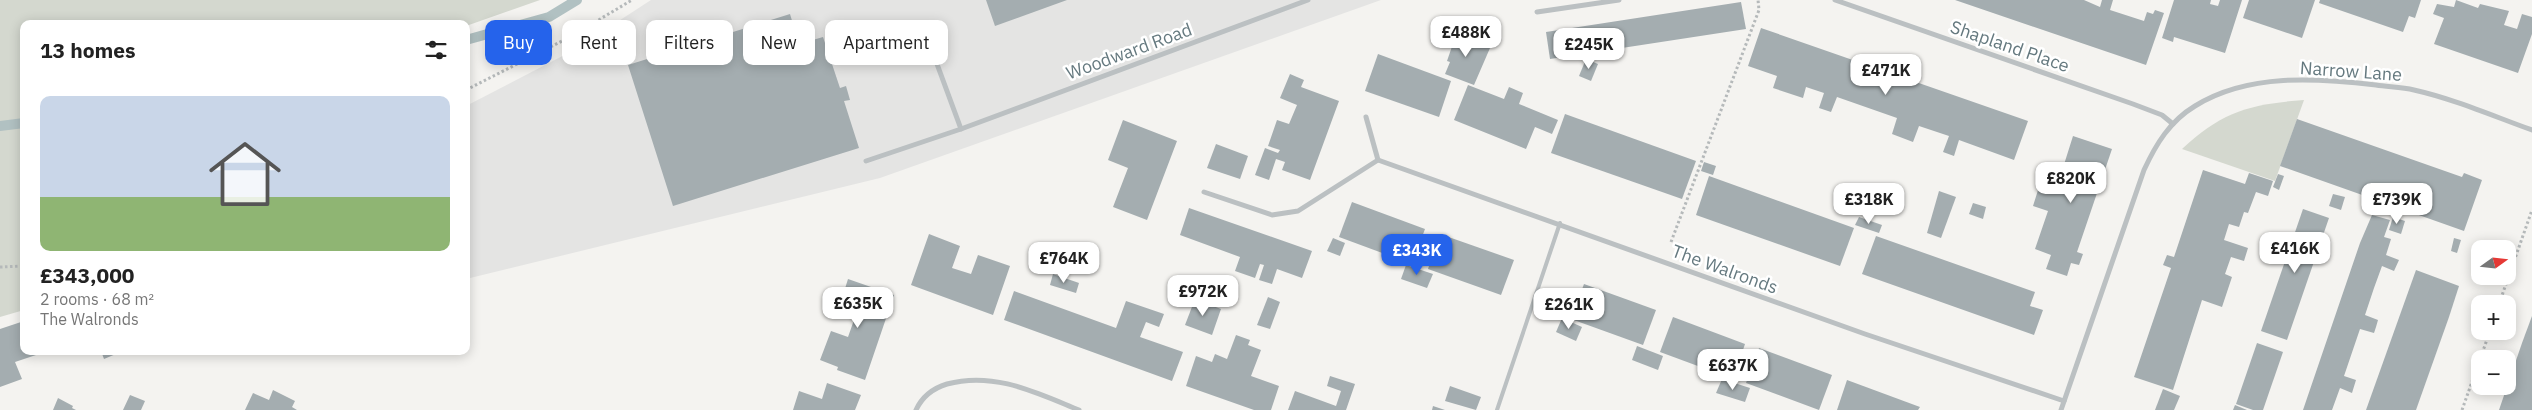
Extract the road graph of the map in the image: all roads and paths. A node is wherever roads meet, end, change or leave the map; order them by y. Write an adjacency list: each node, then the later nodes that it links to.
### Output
1 (632, 0): 8 (path)
2 (1308, 0): 11 (street, Woodward Road)
3 (1619, 0): 6 (street)
4 (1758, 0): 18 (path)
5 (1835, 0): 10 (street, Shapland Place)
6 (1537, 12)
7 (937, 65): 11 (street)
8 (470, 88)
9 (1366, 117): 13 (street)
10 (2173, 124): 12 (street, Narrow Lane); 23 (street)
11 (961, 129): 14 (street, Woodward Road)
12 (2532, 130)
13 (1378, 160): 15 (street); 17 (street, The Walronds)
14 (866, 161)
15 (1204, 192)
16 (2532, 210): 21 (path)
17 (1560, 223): 18 (street, The Walronds); 26 (lane)
18 (1664, 261): 23 (street, The Walronds)
19 (20, 266): 20 (path)
20 (0, 267)
21 (2502, 295)
22 (2487, 340): 28 (path)
23 (2064, 401): 27 (street)
24 (916, 410): 25 (street)
25 (1079, 410)
26 (1497, 410)
27 (2061, 410)
28 (2462, 410)

